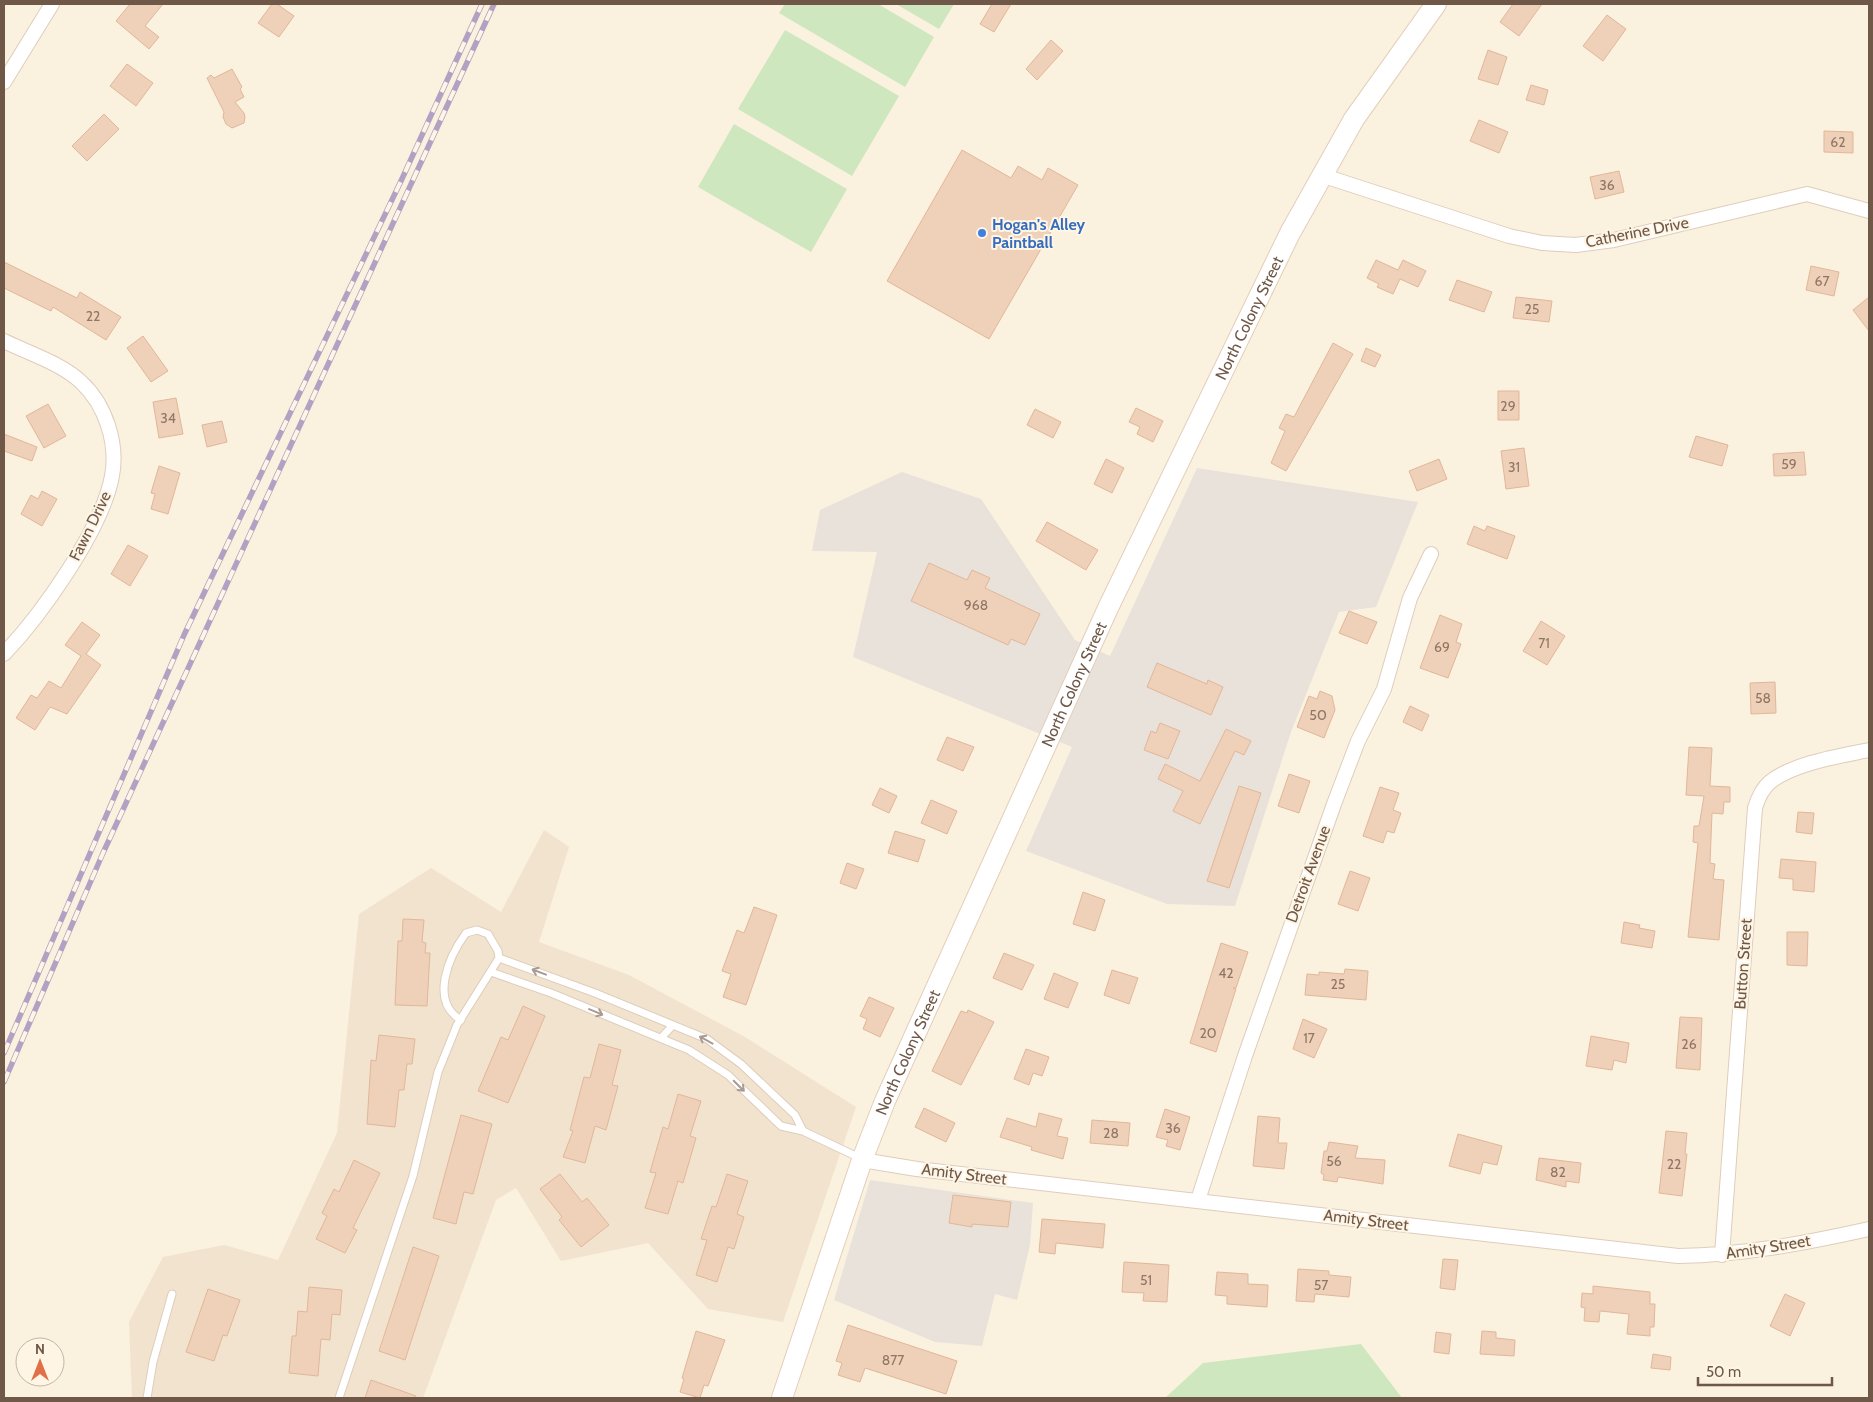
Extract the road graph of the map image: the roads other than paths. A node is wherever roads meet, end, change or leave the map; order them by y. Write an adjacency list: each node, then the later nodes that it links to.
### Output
1 (52, 4): 3 (street)
2 (1436, 4): 4 (main road, North Colony Street)
3 (4, 82)
4 (1321, 175): 5 (street, Catherine Drive); 16 (main road, North Colony Street)
5 (1869, 211)
6 (4, 341): 8 (street, Fawn Drive)
7 (1431, 554): 17 (street, Detroit Avenue)
8 (4, 654)
9 (1869, 750): 19 (street, Button Street)
10 (499, 958): 11 (lane); 12 (lane); 13 (lane, one-way to 10)
11 (491, 972): 12 (lane); 14 (lane, one-way to 14)
12 (460, 1020): 22 (lane)
13 (673, 1025): 14 (lane); 15 (lane, one-way to 13)
14 (661, 1038): 15 (lane, one-way to 15)
15 (803, 1131): 16 (lane)
16 (862, 1160): 17 (street, Amity Street); 23 (main road, North Colony Street)
17 (1198, 1200): 19 (street, Amity Street)
18 (1869, 1229): 19 (street, Amity Street)
19 (1722, 1255)
20 (172, 1294): 21 (lane)
21 (147, 1398)
22 (339, 1398)
23 (782, 1398)

